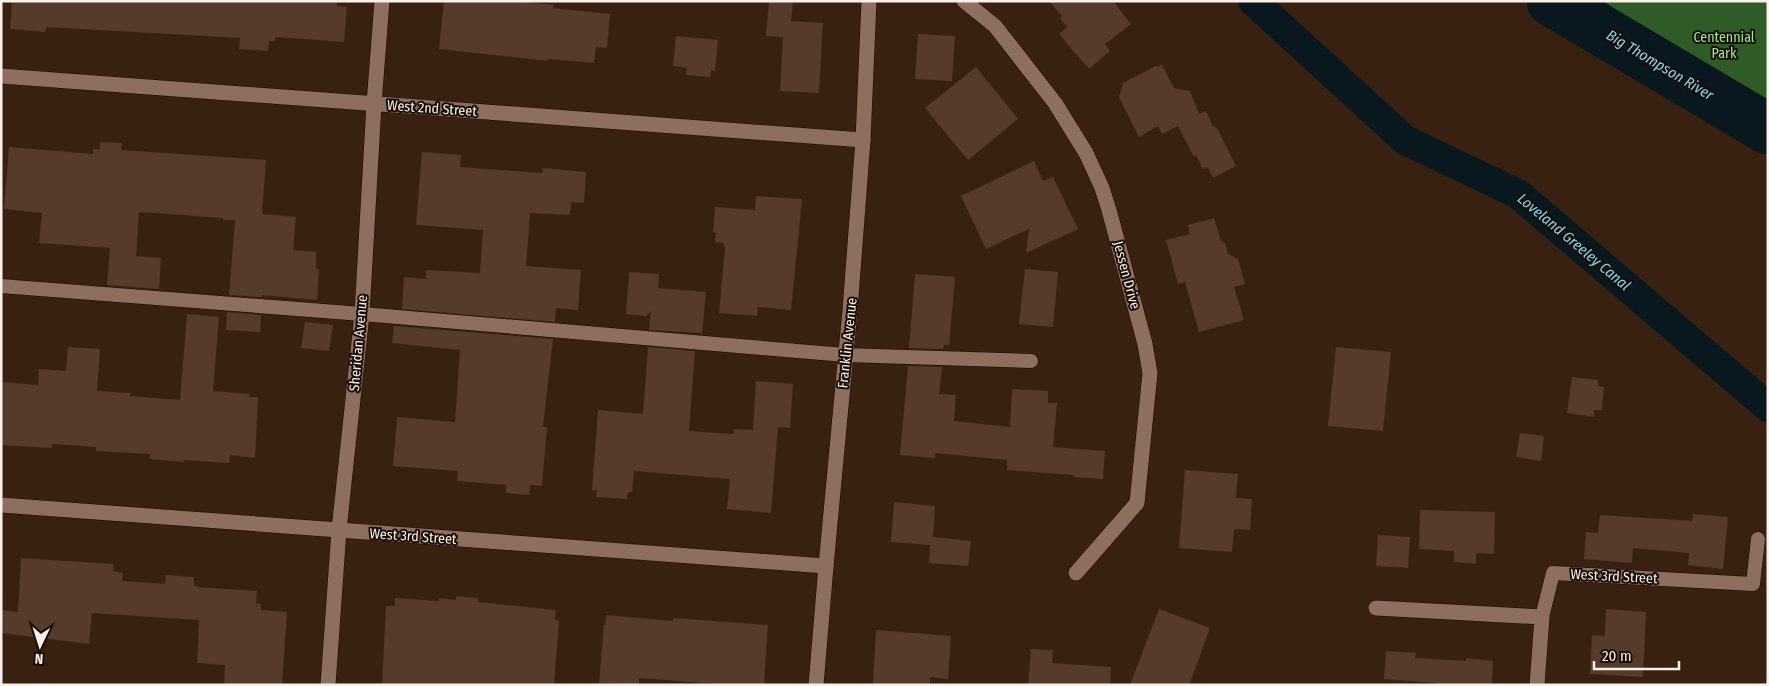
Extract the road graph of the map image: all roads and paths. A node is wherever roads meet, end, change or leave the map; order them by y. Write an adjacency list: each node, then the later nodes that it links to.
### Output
1 (382, 1): 5 (street, Sheridan Avenue)
2 (870, 1): 6 (street, Franklin Avenue)
3 (964, 1): 15 (street, Jessen Drive)
4 (1, 76): 5 (street, West 2nd Street)
5 (374, 104): 6 (street, West 2nd Street); 8 (street, Sheridan Avenue)
6 (863, 140): 9 (street, Franklin Avenue)
7 (1, 286): 8 (lane)
8 (362, 314): 9 (lane); 12 (street, Sheridan Avenue)
9 (845, 355): 10 (lane); 14 (street, Franklin Avenue)
10 (1031, 361)
11 (1, 505): 12 (street, West 3rd Street)
12 (339, 530): 14 (street, West 3rd Street); 18 (street, Sheridan Avenue)
13 (1758, 539): 17 (lane, West 3rd Street)
14 (826, 566): 19 (street, Franklin Avenue)
15 (1076, 574)
16 (1376, 608): 17 (street)
17 (1542, 617): 20 (street)
18 (328, 685)
19 (816, 685)
20 (1537, 685)

